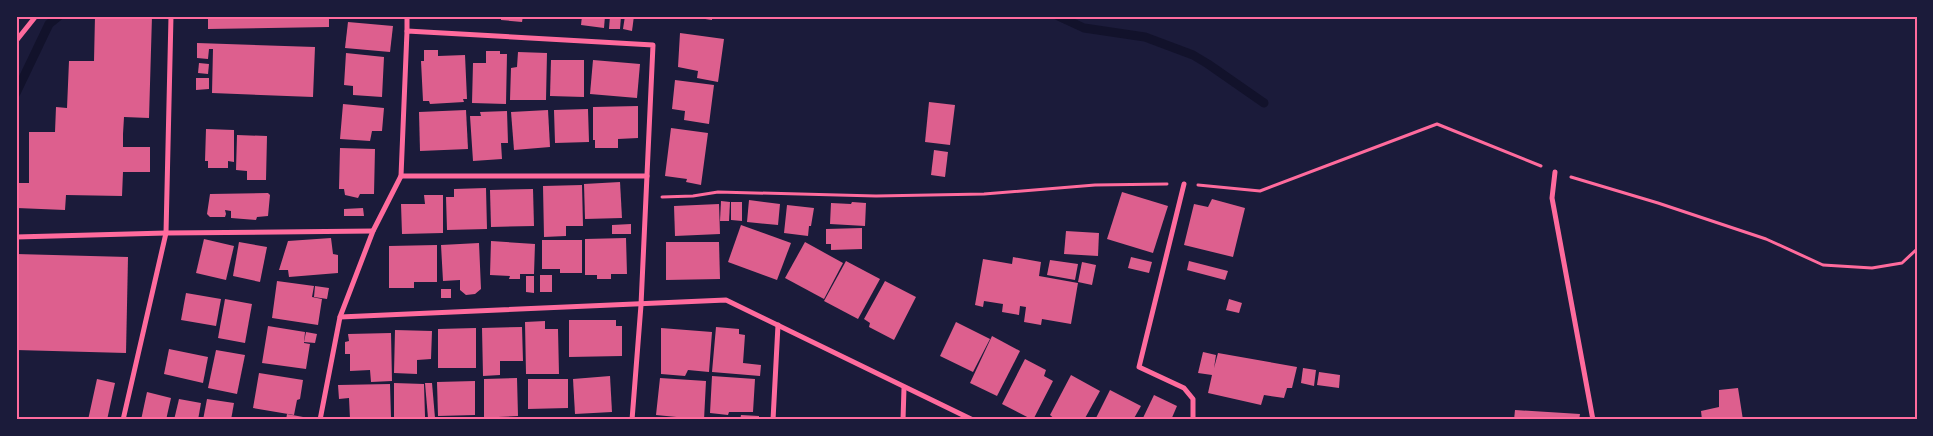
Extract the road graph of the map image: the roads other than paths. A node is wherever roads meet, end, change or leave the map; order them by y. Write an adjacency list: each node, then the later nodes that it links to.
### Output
1 (36, 16): 5 (street)
2 (171, 16): 11 (street)
3 (407, 16): 4 (street)
4 (407, 31): 7 (street); 8 (street)
5 (16, 41)
6 (1555, 172): 24 (street)
7 (401, 176): 8 (street); 10 (street)
8 (647, 176): 13 (street)
9 (1184, 184): 23 (street)
10 (374, 231): 11 (street); 14 (street)
11 (166, 233): 12 (street); 17 (street)
12 (16, 237)
13 (641, 305): 14 (street); 15 (street); 19 (street)
14 (340, 317): 18 (street)
15 (778, 325): 16 (street); 20 (street)
16 (904, 388): 21 (street); 22 (street)
17 (123, 420)
18 (320, 420)
19 (632, 420)
20 (773, 420)
21 (903, 420)
22 (973, 420)
23 (1193, 420)
24 (1593, 420)

